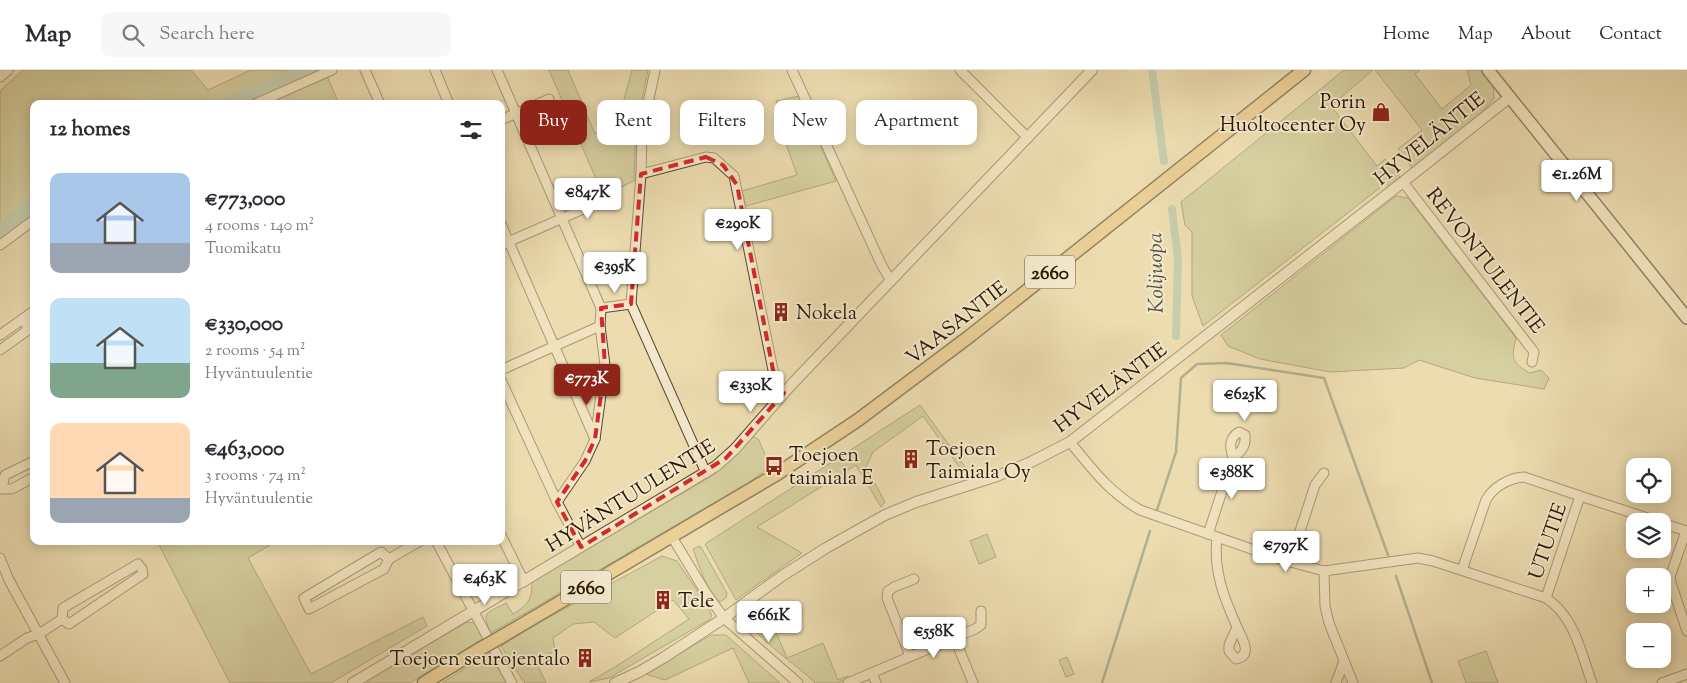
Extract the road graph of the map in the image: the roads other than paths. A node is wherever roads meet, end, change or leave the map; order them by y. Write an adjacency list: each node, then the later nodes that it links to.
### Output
1 (8, 70): 12 (street)
2 (332, 70): 15 (street)
3 (365, 70): 16 (street)
4 (435, 70): 17 (street)
5 (497, 70): 18 (street)
6 (655, 70): 21 (street)
7 (792, 70): 28 (street)
8 (960, 70): 20 (street)
9 (1092, 70): 20 (street, HYVÄNTUULENTIE)
10 (1304, 70): 56 (main road, VAASANTIE / 2660)
11 (1488, 70): 13 (main road)
12 (0, 78)
13 (1510, 97): 22 (street, HYVELÄNTIE); 33 (main road)
14 (549, 99): 18 (street)
15 (263, 100)
16 (378, 100)
17 (447, 100)
18 (516, 114): 19 (street); 24 (street)
19 (505, 118)
20 (1028, 138): 28 (street, HYVÄNTUULENTIE)
21 (641, 174): 29 (street); 41 (street)
22 (1403, 182): 38 (street, REVONTULENTIE); 43 (street, HYVELÄNTIE)
23 (604, 200): 24 (street)
24 (562, 218): 26 (street); 30 (street)
25 (30, 223): 27 (street)
26 (505, 243): 36 (street)
27 (0, 245)
28 (891, 280): 41 (street, HYVÄNTUULENTIE)
29 (631, 304): 30 (street); 46 (street)
30 (601, 308): 34 (street)
31 (30, 314): 32 (street)
32 (24, 318): 35 (street); 37 (street)
33 (1687, 318)
34 (600, 326): 36 (street); 42 (street)
35 (0, 335)
36 (554, 346): 39 (street); 42 (street)
37 (0, 350)
38 (1532, 362)
39 (505, 368)
40 (505, 389): 51 (street)
41 (784, 393): 46 (street, HYVÄNTUULENTIE)
42 (595, 439): 51 (street)
43 (1070, 442): 55 (street); 72 (street, HYVELÄNTIE)
44 (1233, 458): 55 (street)
45 (30, 463): 49 (street)
46 (706, 473): 61 (street, HYVÄNTUULENTIE)
47 (1324, 473): 64 (street)
48 (30, 479): 49 (street)
49 (1, 489)
50 (1580, 496): 52 (street); 66 (street, UTUTIE); 69 (street, UTUTIE)
51 (557, 502): 61 (street)
52 (1632, 513)
53 (1671, 526): 54 (street)
54 (1686, 531): 75 (street)
55 (1208, 534): 57 (street)
56 (672, 537): 72 (street); 86 (main road, 2660, bridge)
57 (1218, 538): 64 (street); 74 (street)
58 (505, 543): 68 (street)
59 (413, 545): 63 (street)
60 (438, 545): 70 (street)
61 (581, 547): 68 (street, HYVÄNTUULENTIE)
62 (0, 558): 76 (street)
63 (389, 559): 63 (street)
64 (1290, 562): 65 (street)
65 (1324, 570): 66 (street); 80 (street)
66 (1462, 570): 69 (street)
67 (914, 579): 79 (street)
68 (524, 582): 70 (street, HYVÄNTUULENTIE)
69 (1546, 598): 95 (street)
70 (474, 611): 85 (street, HYVÄNTUULENTIE); 87 (street)
71 (981, 611): 77 (street)
72 (724, 618): 88 (street, HYVELÄNTIE); 89 (street)
73 (62, 619): 73 (street); 76 (street)
74 (1237, 627)
75 (1687, 631)
76 (39, 634): 78 (street); 84 (street)
77 (955, 639): 79 (street); 92 (street)
78 (0, 656)
79 (910, 656): 81 (street)
80 (1344, 661): 93 (street); 94 (street)
81 (872, 673): 90 (street); 91 (street)
82 (1687, 674): 83 (street)
83 (1675, 681): 96 (street)
84 (65, 683)
85 (353, 683)
86 (424, 683)
87 (512, 683)
88 (614, 683)
89 (798, 683)
90 (848, 683)
91 (876, 683)
92 (974, 683)
93 (1336, 683)
94 (1353, 683)
95 (1592, 683)
96 (1662, 683)

